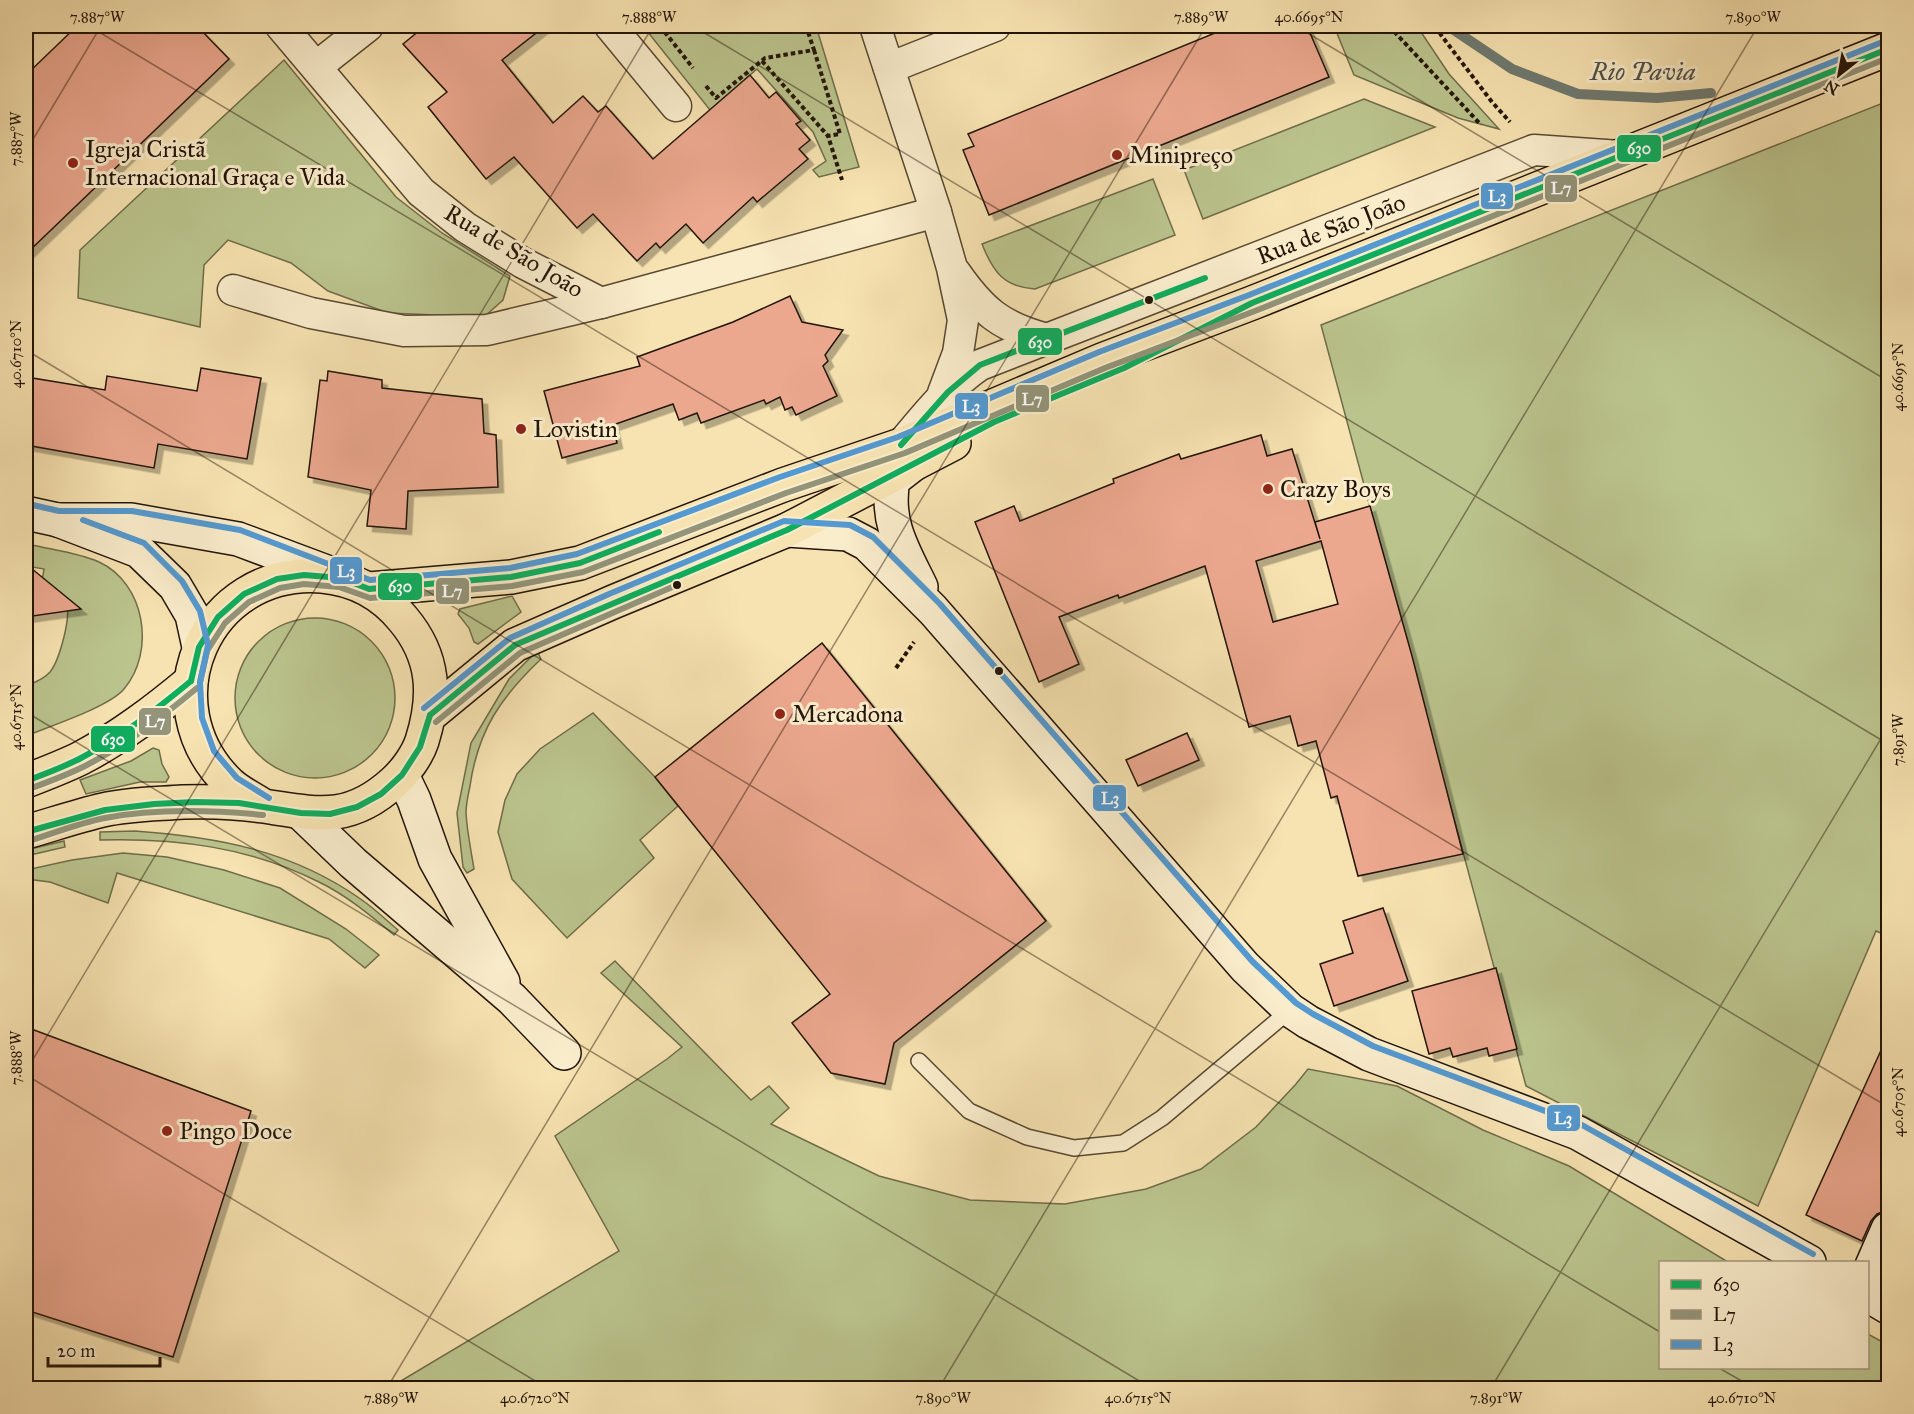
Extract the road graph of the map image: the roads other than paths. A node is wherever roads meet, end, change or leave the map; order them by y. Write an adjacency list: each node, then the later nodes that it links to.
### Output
1 (282, 26): 7 (street, Rua de São João)
2 (368, 26): 7 (street)
3 (610, 26): 9 (street)
4 (875, 26): 8 (street)
5 (994, 26): 8 (street)
6 (1888, 50): 10 (main road)
7 (316, 67): 14 (street, Rua de São João)
8 (889, 68): 11 (street)
9 (676, 106)
10 (1620, 156): 15 (street, Rua de São João); 17 (main road)
11 (936, 212): 12 (street, Rua de São João); 14 (street, Rua de São João)
12 (952, 268): 15 (street, Rua de São João); 16 (street, Rua de São João)
13 (233, 290): 14 (street)
14 (600, 303)
15 (1047, 339): 16 (street, Rua de São João)
16 (943, 395): 17 (street, Rua de São João)
17 (906, 455): 20 (main road); 21 (main road); 22 (street)
18 (26, 513): 19 (street)
19 (58, 520): 21 (street); 23 (street)
20 (787, 530): 22 (street); 25 (main road)
21 (355, 584): 23 (main road); 25 (main road)
22 (933, 610): 32 (street)
23 (199, 647): 24 (main road)
24 (190, 681): 27 (main road); 28 (main road)
25 (430, 715): 26 (main road)
26 (402, 775): 29 (main road); 31 (street)
27 (26, 781)
28 (264, 806): 29 (main road); 30 (main road)
29 (301, 813): 31 (street)
30 (26, 832)
31 (512, 999): 33 (street)
32 (1290, 1010): 34 (lane); 36 (street)
33 (564, 1053)
34 (919, 1061)
35 (1888, 1229): 37 (street)
36 (1805, 1261)
37 (1869, 1273)
38 (1869, 1296): 39 (street)
39 (1888, 1307)

